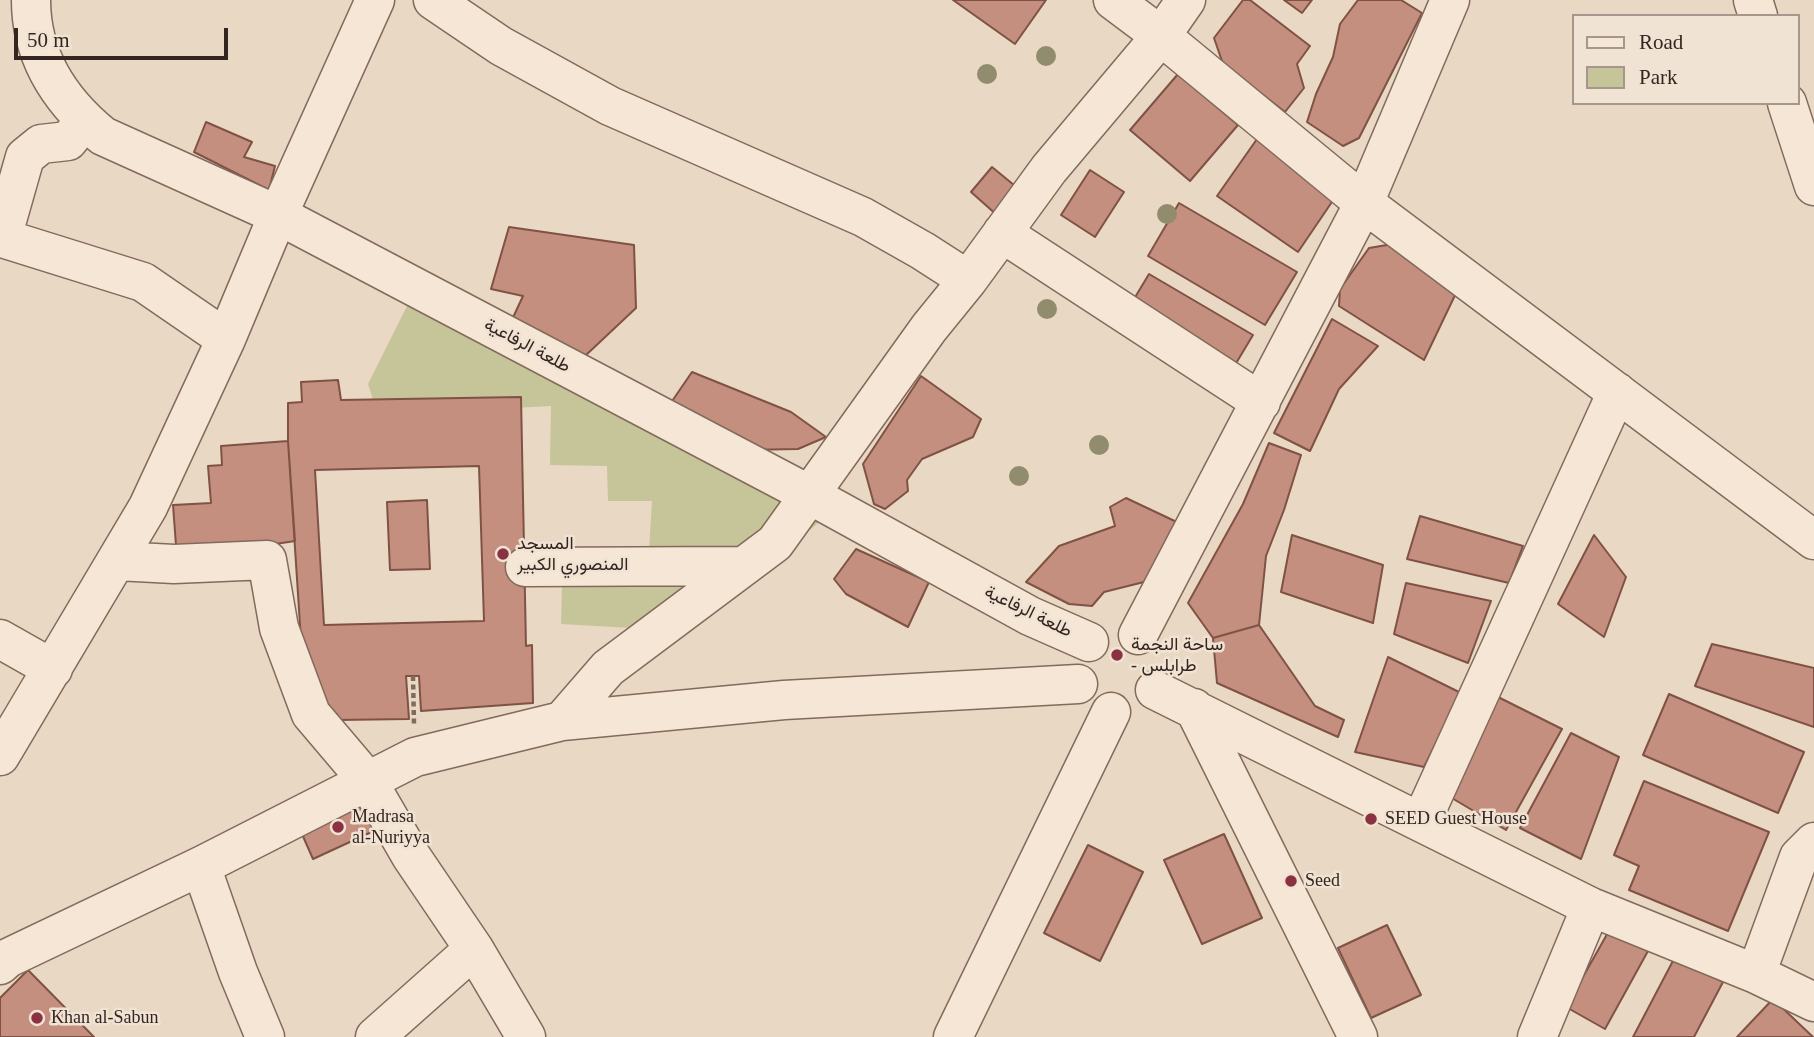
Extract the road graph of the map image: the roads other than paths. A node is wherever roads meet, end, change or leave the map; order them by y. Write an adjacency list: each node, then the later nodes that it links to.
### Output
1 (31, 0): 9 (street, طلعة الرفاعية)
2 (376, 0): 12 (street)
3 (433, 0): 14 (street)
4 (1113, 0): 7 (street)
5 (1186, 0): 7 (street)
6 (1450, 0): 11 (street)
7 (1161, 36): 11 (street); 13 (street)
8 (1788, 105): 10 (street)
9 (84, 121): 12 (street, طلعة الرفاعية); 15 (street)
10 (1814, 186)
11 (1364, 203): 16 (street); 17 (street)
12 (278, 215): 15 (street); 18 (street, طلعة الرفاعية)
13 (1002, 233): 14 (street); 17 (street)
14 (968, 280): 18 (street)
15 (226, 339): 20 (street)
16 (1617, 392): 19 (street); 34 (street)
17 (1261, 402): 23 (street)
18 (810, 495): 21 (street); 25 (street, طلعة الرفاعية)
19 (1814, 540)
20 (117, 561): 26 (street); 33 (street)
21 (743, 566): 22 (street); 31 (street)
22 (525, 567)
23 (1138, 635): 25 (street); 28 (street)
24 (0, 639): 26 (street)
25 (1089, 642): 27 (street)
26 (53, 669): 32 (street)
27 (1078, 684): 30 (street); 31 (street)
28 (1155, 690): 29 (street); 30 (street)
29 (1194, 708): 34 (street); 46 (street)
30 (1111, 712): 45 (street)
31 (562, 721): 33 (street)
32 (0, 756)
33 (367, 780): 36 (street); 38 (street)
34 (1421, 822): 37 (street)
35 (1814, 842): 40 (street)
36 (201, 866): 39 (street); 42 (street)
37 (1591, 907): 40 (street); 47 (street)
38 (474, 949): 43 (street); 44 (street)
39 (3, 959)
40 (1756, 974): 41 (street)
41 (1814, 1002)
42 (265, 1037)
43 (375, 1037)
44 (526, 1037)
45 (953, 1037)
46 (1358, 1037)
47 (1537, 1037)

